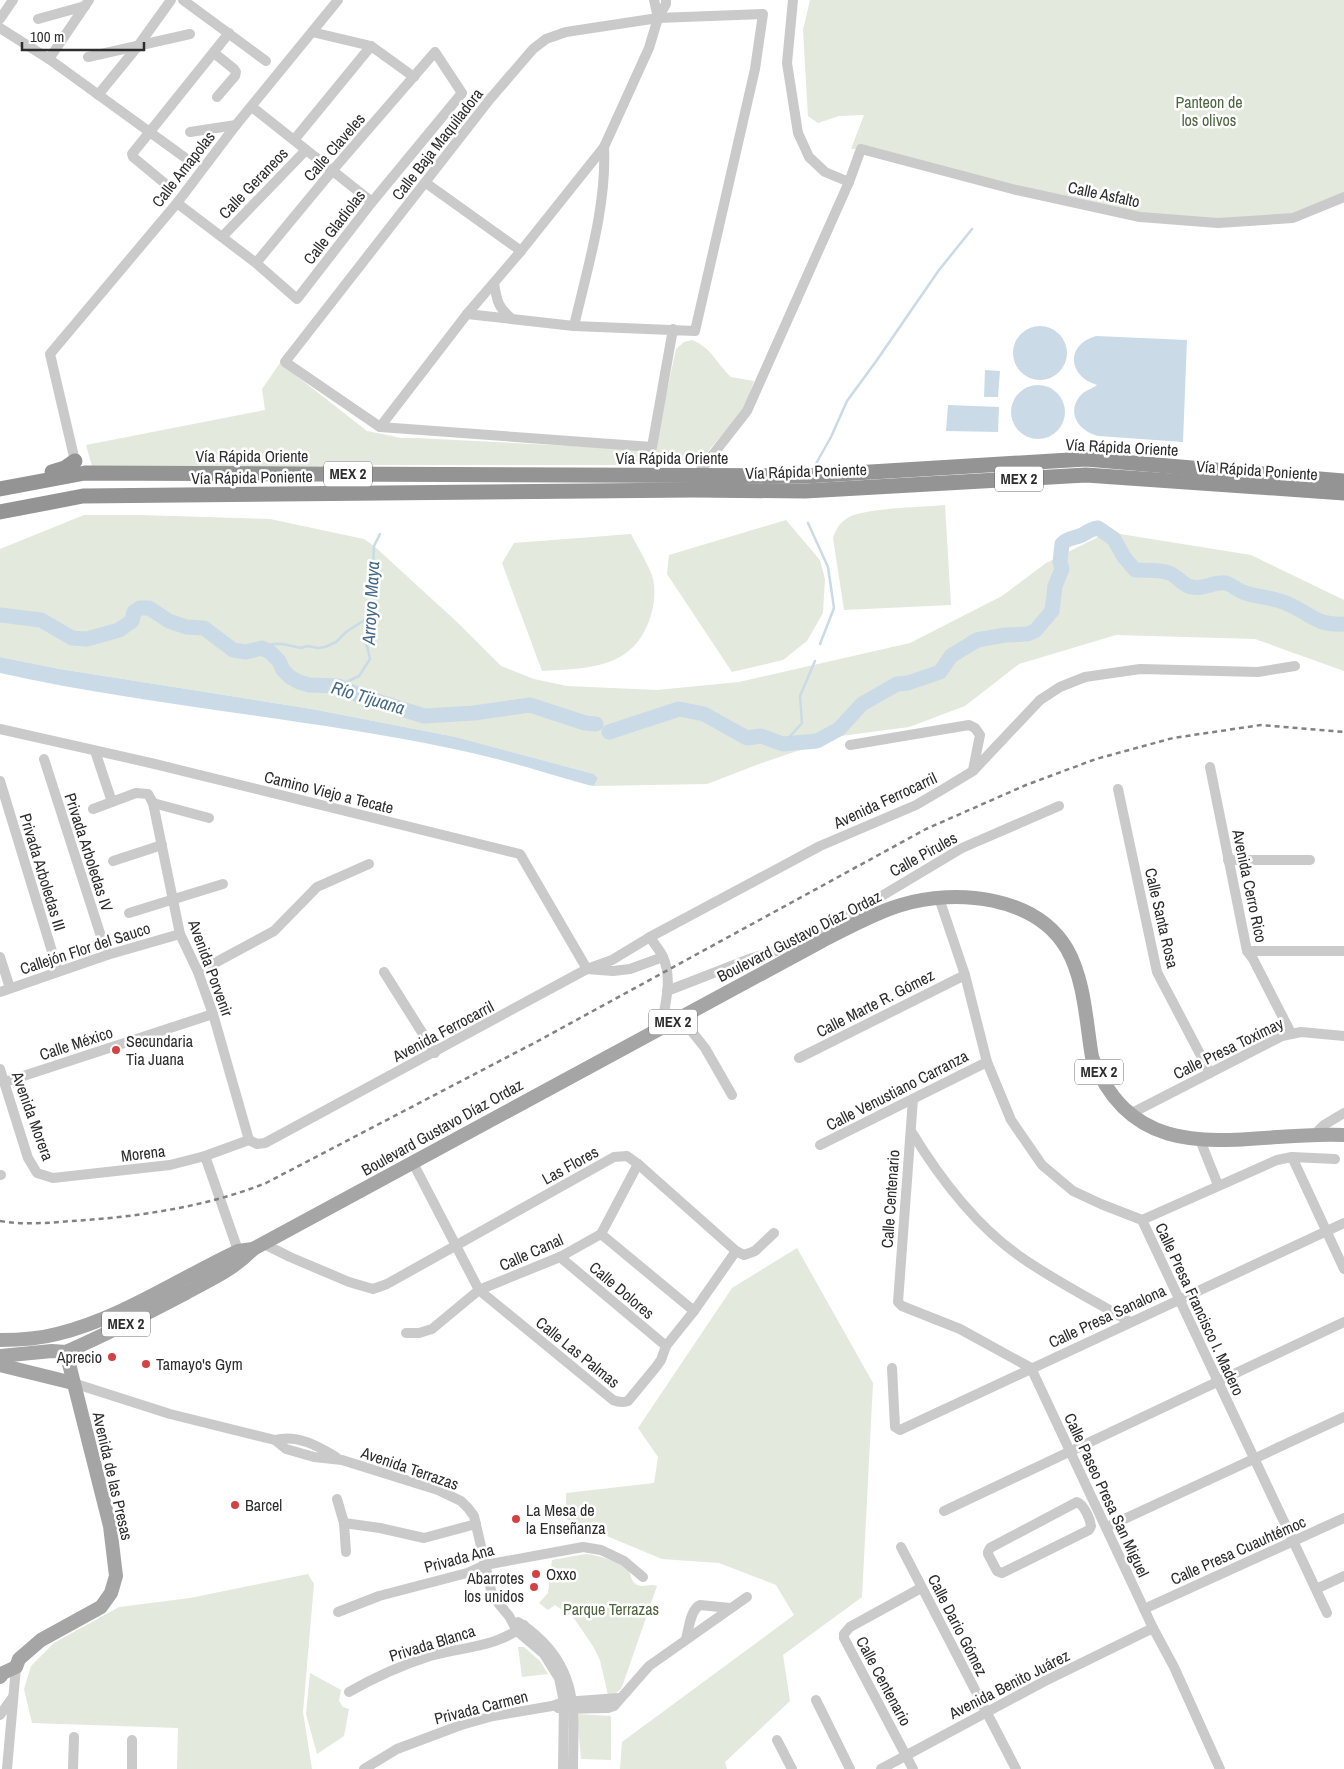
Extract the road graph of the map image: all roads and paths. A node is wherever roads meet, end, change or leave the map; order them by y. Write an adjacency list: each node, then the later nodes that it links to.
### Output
1 (13, 0): 10 (street)
2 (171, 0): 16 (street)
3 (183, 0): 14 (street)
4 (338, 0): 13 (street, Calle Amapolas)
5 (654, 0): 9 (street)
6 (666, 0): 9 (street)
7 (793, 0): 35 (street)
8 (87, 3): 11 (street); 21 (street)
9 (658, 18): 31 (street); 36 (street, Calle Baja Maquiladora); 48 (street, Calle Baja Maquiladora)
10 (0, 19)
11 (38, 19)
12 (0, 28): 21 (street)
13 (312, 32): 17 (street); 26 (street, Calle Amapolas)
14 (229, 33): 19 (street); 22 (street)
15 (190, 34): 16 (street)
16 (138, 46): 20 (street); 24 (street)
17 (371, 46): 23 (street); 30 (street, Calle Geraneos)
18 (435, 52): 23 (street, Calle Claveles); 39 (street, Calle Gladiolas)
19 (214, 53): 25 (street); 28 (street)
20 (88, 57)
21 (49, 59): 24 (street)
22 (266, 61)
23 (414, 77): 34 (street, Calle Claveles)
24 (98, 95): 28 (street)
25 (217, 97)
26 (252, 107): 27 (street, Calle Amapolas); 30 (street)
27 (236, 126): 29 (street); 40 (street, Calle Amapolas)
28 (149, 132): 33 (street); 37 (street)
29 (190, 132)
30 (294, 140): 32 (street)
31 (604, 147): 42 (street); 47 (street)
32 (306, 150): 34 (street); 41 (street, Calle Geraneos)
33 (191, 162)
34 (332, 170): 39 (street); 43 (street, Calle Claveles)
35 (848, 182): 38 (street, Calle Asfalto); 51 (street)
36 (426, 183): 42 (street); 49 (street, Calle Baja Maquiladora)
37 (168, 186)
38 (1344, 197)
39 (372, 202): 43 (street, Calle Gladiolas)
40 (176, 203): 41 (street, Calle Gladiolas); 50 (street, Calle Amapolas)
41 (222, 237): 43 (street, Calle Gladiolas)
42 (521, 251): 44 (street)
43 (256, 263)
44 (494, 283): 45 (street); 46 (street)
45 (467, 314): 46 (street, Calle Baja Maquiladora); 49 (street)
46 (512, 319): 47 (street, Calle Baja Maquiladora)
47 (574, 326): 48 (street, Calle Baja Maquiladora)
48 (673, 329): 49 (street)
49 (380, 427)
50 (75, 461): 53 (highway)
51 (697, 475): 52 (highway, Vía Rápida Oriente / MEX 2); 54 (highway, Vía Rápida Oriente / MEX 2)
52 (1344, 481)
53 (0, 482)
54 (0, 489)
55 (1344, 493): 56 (highway, Vía Rápida Poniente / MEX 2)
56 (0, 512)
57 (1295, 666): 63 (street, Avenida Ferrocarril)
58 (0, 729): 60 (street, Camino Viejo a Tecate)
59 (850, 744): 63 (street)
60 (95, 751): 66 (street); 88 (street, Camino Viejo a Tecate)
61 (44, 759): 85 (street, Privada Arboledas IV)
62 (1210, 767): 72 (street, Avenida Cerro Rico)
63 (972, 771): 81 (street, Avenida Ferrocarril)
64 (0, 781): 89 (street, Privada Arboledas III)
65 (1118, 789): 105 (street, Calle Santa Rosa)
66 (112, 802): 67 (street); 69 (street)
67 (153, 803): 70 (street); 71 (street, Avenida Porvenir)
68 (1059, 806): 82 (street, Calle Pirules)
69 (93, 809)
70 (209, 818)
71 (162, 845): 74 (street); 78 (street, Avenida Porvenir)
72 (1228, 860): 73 (street); 83 (street, Avenida Cerro Rico)
73 (1310, 860)
74 (113, 861)
75 (369, 864): 90 (street)
76 (223, 884): 78 (street)
77 (939, 898): 82 (main road, Boulevard Gustavo Díaz Ordaz / MEX 2); 92 (street, Calle Presa Francisco I. Madero); 110 (main road, Boulevard Gustavo Díaz Ordaz / MEX 2)
78 (174, 899): 79 (street); 80 (street, Avenida Porvenir)
79 (129, 913)
80 (180, 934): 85 (street, Callejón Flor del Sauco); 90 (street, Avenida Porvenir)
81 (650, 938): 87 (street); 88 (street, Avenida Ferrocarril)
82 (820, 938): 94 (street, Calle Pirules); 97 (main road, Boulevard Gustavo Díaz Ordaz / MEX 2)
83 (1247, 951): 84 (street); 99 (street, Avenida Cerro Rico)
84 (1344, 952)
85 (107, 955): 89 (street, Callejón Flor del Sauco)
86 (0, 957): 93 (street)
87 (663, 957): 88 (street); 94 (street)
88 (587, 969): 101 (street, Avenida Ferrocarril)
89 (58, 971): 93 (street, Callejón Flor del Sauco)
90 (198, 972): 96 (street, Avenida Porvenir)
91 (384, 972): 101 (street)
92 (965, 975): 102 (street, Calle Marte R. Gómez); 103 (street, Calle Presa Francisco I. Madero)
93 (10, 988): 95 (street, Callejón Flor del Sauco)
94 (667, 991): 98 (street)
95 (0, 992)
96 (213, 1014): 106 (street, Calle México); 114 (street, Avenida Porvenir)
97 (681, 1018): 98 (main road, Boulevard Gustavo Díaz Ordaz / MEX 2); 107 (street)
98 (661, 1028): 120 (main road, Boulevard Gustavo Díaz Ordaz / MEX 2)
99 (1291, 1033): 100 (street, Calle Presa Toximay); 105 (street, Calle Presa Toximay)
100 (1344, 1036)
101 (435, 1053): 114 (street, Avenida Ferrocarril)
102 (799, 1058)
103 (987, 1062): 108 (street, Calle Venustiano Carranza); 124 (street, Calle Presa Francisco I. Madero)
104 (0, 1069): 106 (street, Avenida Morera)
105 (1210, 1073): 110 (street, Calle Presa Toximay)
106 (5, 1082): 122 (street, Avenida Morera)
107 (732, 1095)
108 (913, 1099): 111 (street, Calle Centenario); 116 (street, Calle Venustiano Carranza)
109 (1344, 1113): 112 (street)
110 (1130, 1114): 115 (main road, Boulevard Gustavo Díaz Ordaz / MEX 2)
111 (910, 1131): 139 (street); 149 (street, Calle Centenario)
112 (1315, 1134): 113 (main road, Boulevard Gustavo Díaz Ordaz / MEX 2); 115 (main road, Boulevard Gustavo Díaz Ordaz / MEX 2)
113 (1344, 1135)
114 (249, 1140): 117 (street, Morena)
115 (1200, 1140): 123 (street)
116 (820, 1146)
117 (205, 1156): 122 (street, Morena); 132 (street)
118 (1292, 1157): 119 (street); 123 (street); 126 (street)
119 (1335, 1159)
120 (412, 1162): 129 (street, Calle Las Palmas); 130 (main road, Boulevard Gustavo Díaz Ordaz / MEX 2)
121 (638, 1164): 128 (street); 129 (street, Las Flores); 131 (street, Las Flores)
122 (37, 1173)
123 (1218, 1185): 124 (street)
124 (1142, 1220): 136 (street, Calle Presa Francisco I. Madero)
125 (1344, 1222): 126 (street, Calle Presa Sanalona)
126 (1326, 1230): 134 (street); 136 (street, Calle Presa Sanalona)
127 (774, 1233): 131 (street)
128 (601, 1234): 133 (street, Calle Canal); 137 (street)
129 (456, 1246): 130 (street, Las Flores); 135 (street, Calle Las Palmas)
130 (259, 1247): 132 (main road, Boulevard Gustavo Díaz Ordaz / MEX 2)
131 (736, 1251): 137 (street, Calle Las Palmas)
132 (240, 1256): 138 (main road, Boulevard Gustavo Díaz Ordaz / MEX 2); 145 (main road, Boulevard Gustavo Díaz Ordaz / MEX 2)
133 (560, 1257): 135 (street, Calle Canal); 144 (street, Calle Dolores)
134 (1344, 1269)
135 (479, 1290): 141 (street, Calle Canal); 144 (street, Calle Las Palmas)
136 (1179, 1299): 139 (street, Calle Presa Sanalona); 150 (street, Calle Presa Francisco I. Madero)
137 (694, 1311): 144 (street, Calle Las Palmas)
138 (116, 1313): 142 (main road, Boulevard Gustavo Díaz Ordaz / MEX 2); 145 (main road)
139 (1130, 1322): 149 (street, Calle Presa Sanalona)
140 (1344, 1322): 150 (street)
141 (406, 1334)
142 (38, 1338): 143 (main road, Boulevard Gustavo Díaz Ordaz / MEX 2); 145 (main road)
143 (0, 1340)
144 (666, 1346)
145 (66, 1352): 146 (main road, Boulevard Gustavo Díaz Ordaz / MEX 2); 151 (main road, Avenida de las Presas)
146 (0, 1356)
147 (0, 1364): 151 (main road)
148 (892, 1368): 149 (street, Calle Presa Sanalona)
149 (1032, 1368): 153 (street, Calle Paseo Presa San Miguel)
150 (1218, 1381): 153 (street); 154 (street, Calle Presa Francisco I. Madero)
151 (73, 1383): 161 (street, Avenida Terrazas); 179 (main road, Avenida de las Presas)
152 (1344, 1417): 154 (street)
153 (1070, 1451): 156 (street, Calle Paseo Presa San Miguel); 157 (street)
154 (1254, 1459): 162 (street); 163 (street, Calle Presa Francisco I. Madero)
155 (337, 1499): 160 (street)
156 (1098, 1509): 158 (street); 162 (street, Calle Paseo Presa San Miguel)
157 (944, 1511)
158 (1087, 1515): 158 (street)
159 (1344, 1518): 163 (street, Calle Presa Cuauhtémoc)
160 (344, 1523): 161 (street); 165 (street)
161 (476, 1524): 166 (street, Avenida Terrazas)
162 (1106, 1527): 173 (street, Calle Paseo Presa San Miguel)
163 (1293, 1542): 170 (street, Calle Presa Francisco I. Madero); 173 (street, Calle Presa Cuauhtémoc)
164 (901, 1547): 169 (street, Calle Dario Gómez)
165 (346, 1552)
166 (485, 1565): 168 (street, Privada Ana); 174 (street, Privada Ana); 176 (street, Avenida Terrazas)
167 (1344, 1576): 170 (street)
168 (643, 1577)
169 (921, 1588): 185 (street, Calle Dario Gómez); 190 (street, Calle Centenario)
170 (1316, 1589): 175 (street, Calle Presa Francisco I. Madero)
171 (747, 1597): 172 (street)
172 (730, 1608): 178 (street); 178 (street)
173 (1144, 1609): 177 (street, Calle Paseo Presa San Miguel)
174 (338, 1612)
175 (1327, 1613)
176 (520, 1628): 181 (street, Privada Blanca); 184 (street, Avenida Terrazas)
177 (1153, 1628): 185 (street, Avenida Benito Juárez); 203 (street, Calle Paseo Presa San Miguel)
178 (686, 1639): 184 (street, Privada Carmen)
179 (16, 1667): 180 (main road); 182 (street)
180 (1, 1674)
181 (349, 1692)
182 (14, 1696): 186 (street); 192 (street)
183 (816, 1700): 199 (street)
184 (568, 1706): 195 (street, Privada Carmen); 196 (street, Avenida Terrazas); 197 (street, Avenida Terrazas)
185 (986, 1712): 190 (street, Avenida Benito Juárez); 202 (street, Calle Dario Gómez)
186 (0, 1715)
187 (74, 1737): 193 (street)
188 (132, 1740): 194 (street)
189 (777, 1740): 198 (street)
190 (906, 1755): 200 (street, Avenida Benito Juárez); 201 (street, Calle Centenario)
191 (0, 1761): 192 (street)
192 (7, 1769)
193 (73, 1769)
194 (132, 1769)
195 (364, 1769)
196 (563, 1769)
197 (573, 1769)
198 (792, 1769)
199 (850, 1769)
200 (880, 1769)
201 (913, 1769)
202 (1016, 1769)
203 (1220, 1769)

